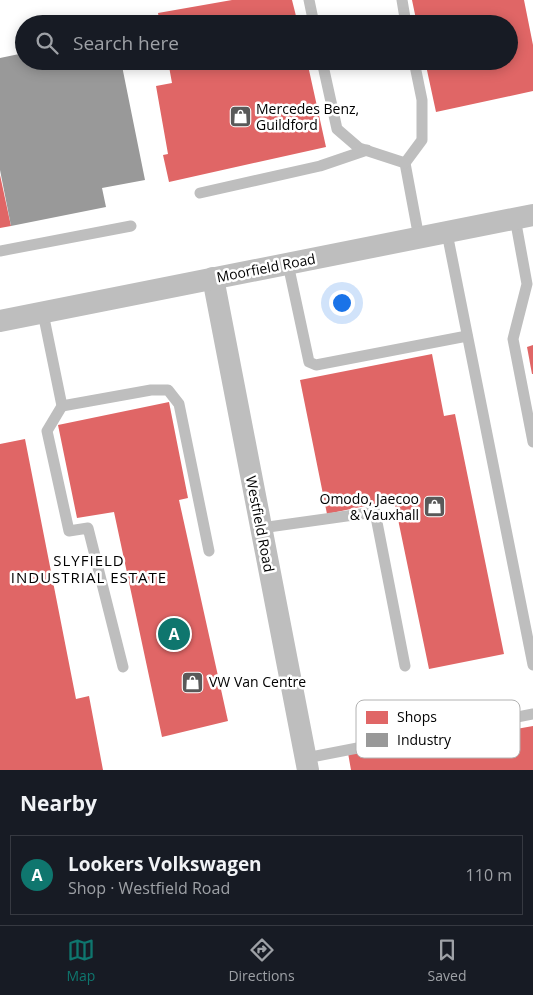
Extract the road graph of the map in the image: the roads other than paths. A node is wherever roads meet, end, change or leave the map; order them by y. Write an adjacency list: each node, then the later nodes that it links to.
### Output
1 (308, 0): 3 (lane)
2 (402, 0): 4 (lane)
3 (312, 15)
4 (404, 15)
5 (324, 70): 7 (lane)
6 (416, 70): 8 (lane)
7 (367, 150): 8 (lane); 9 (lane)
8 (405, 163): 13 (lane)
9 (200, 193)
10 (524, 216): 12 (street, Moorfield Road); 19 (lane)
11 (131, 226): 14 (lane)
12 (447, 233): 13 (street, Moorfield Road); 21 (lane)
13 (419, 238): 15 (street, Moorfield Road)
14 (0, 251)
15 (288, 264): 16 (street, Moorfield Road); 21 (lane)
16 (213, 278): 18 (street, Moorfield Road); 24 (street, Westfield Road)
17 (533, 310): 19 (lane)
18 (43, 313): 20 (street, Moorfield Road); 22 (lane)
19 (520, 313): 23 (lane)
20 (0, 322)
21 (468, 336): 26 (lane)
22 (62, 406): 25 (lane); 28 (lane)
23 (533, 442)
24 (261, 528): 27 (lane); 32 (street, Westfield Road)
25 (209, 552)
26 (533, 665)
27 (405, 666)
28 (123, 667)
29 (533, 714): 30 (lane)
30 (520, 717)
31 (356, 753): 32 (lane)
32 (306, 764)

